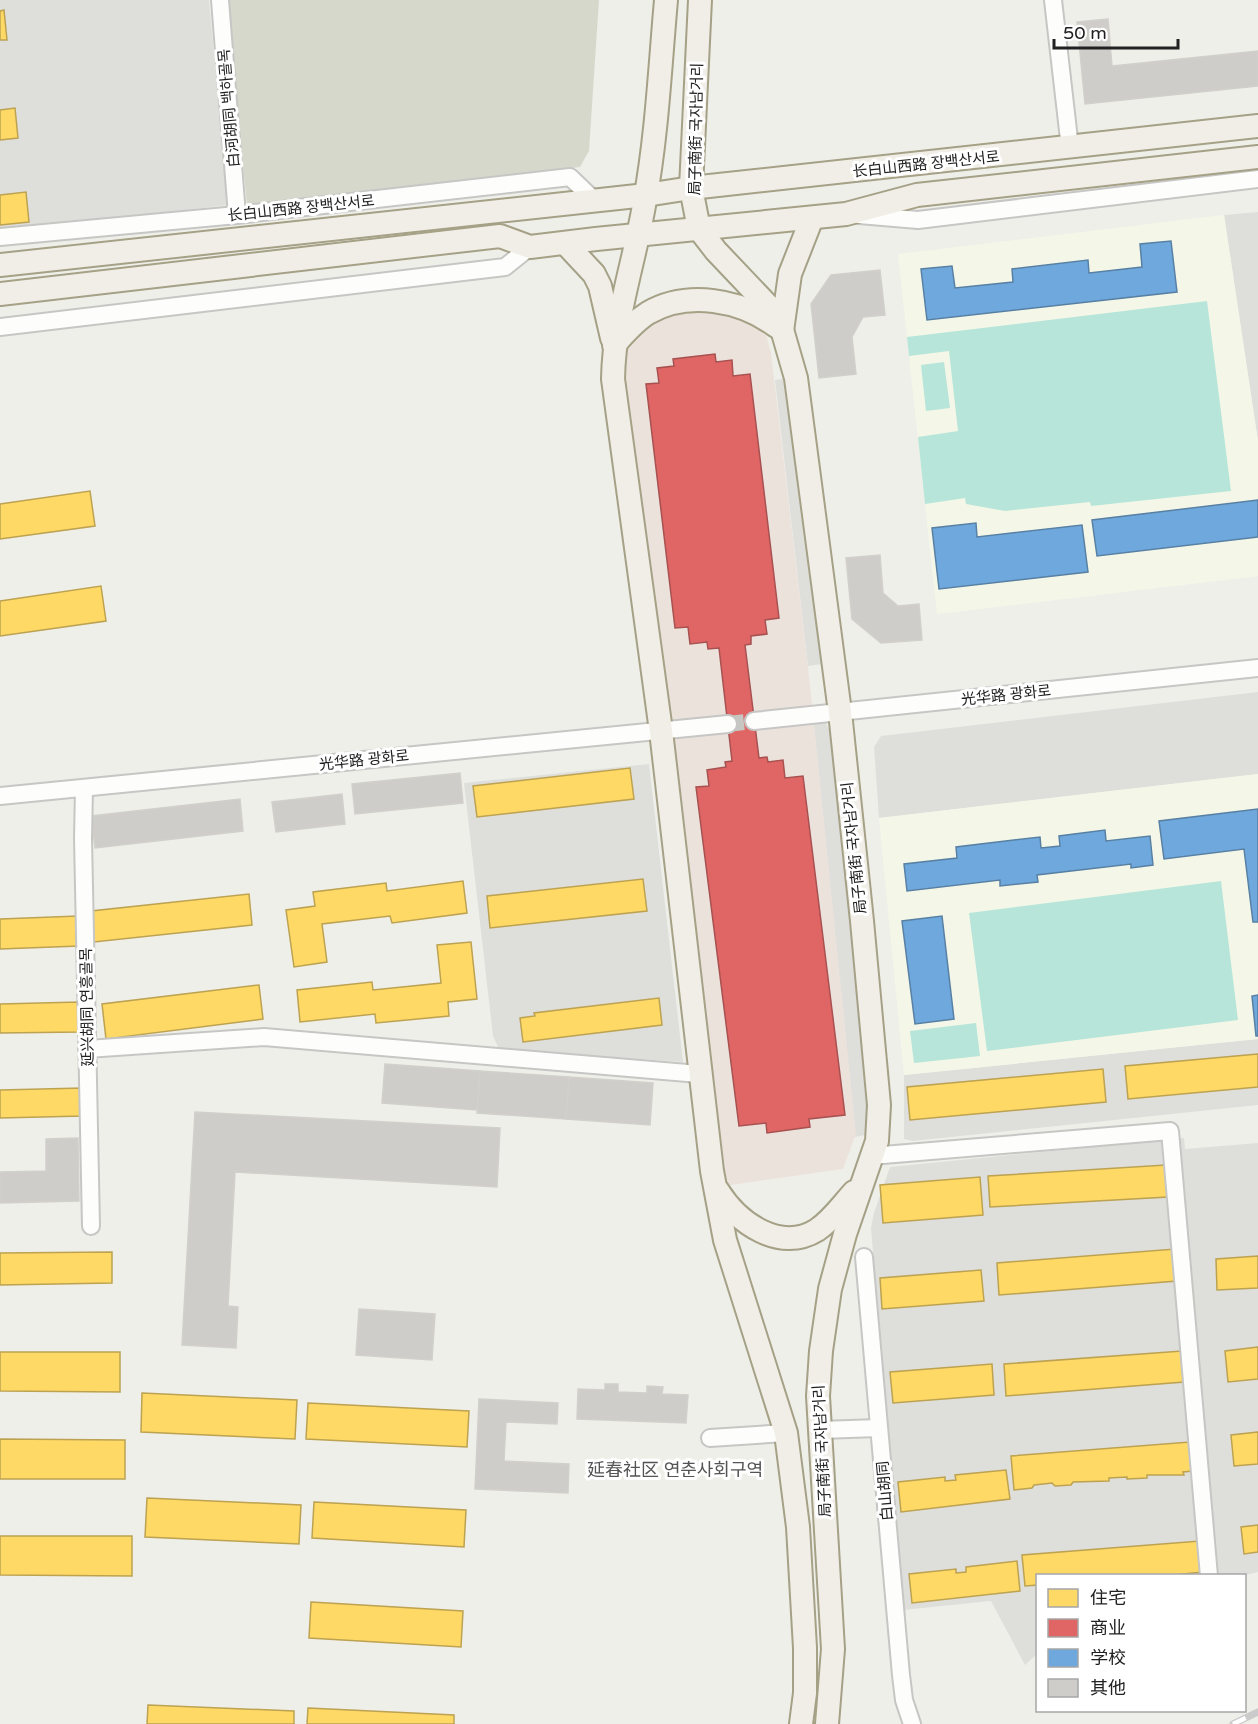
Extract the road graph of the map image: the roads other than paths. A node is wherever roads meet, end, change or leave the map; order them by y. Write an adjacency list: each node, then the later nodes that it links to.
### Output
1 (220, 0): 13 (street, 白河胡同 백하골목)
2 (666, 0): 10 (main road, 局子南街 국자남거리)
3 (700, 0): 9 (main road, 局子南街 국자남거리)
4 (1053, 0): 6 (street)
5 (1258, 126): 6 (main road, 长白山西路 장백산서로)
6 (1070, 148): 9 (main road, 长白山西路 장백산서로)
7 (1258, 157): 12 (main road, 长白山西路 장백산서로)
8 (1258, 179): 12 (street, 长白山西路 장백산서로)
9 (691, 188): 10 (main road, 长白山西路 장백산서로); 15 (main road, 局子南街 국자남거리)
10 (646, 195): 11 (main road, 长白山西路 장백산서로); 16 (main road, 局子南街 국자남거리)
11 (594, 200): 13 (street, 长白山西路 장백산서로); 20 (main road, 长白山西路 장백산서로)
12 (846, 214): 14 (main road, 长白山西路 장백산서로)
13 (237, 215): 17 (street, 长白山西路 장백산서로)
14 (812, 218): 15 (main road, 长白山西路 장백산서로); 23 (main road)
15 (699, 229): 16 (main road, 长白山西路 장백산서로); 23 (main road, 局子南街 국자남거리)
16 (639, 234): 18 (main road, 长白山西路 장백산서로); 24 (main road, 局子南街 국자남거리)
17 (0, 237)
18 (565, 243): 19 (main road, 长白山西路 장백산서로); 24 (main road)
19 (530, 247): 21 (main road, 长白山西路 장백산서로); 22 (street)
20 (0, 264)
21 (0, 294)
22 (0, 327)
23 (782, 331): 24 (main road); 26 (main road, 局子南街 국자남거리)
24 (614, 345): 29 (main road, 局子南街 국자남거리)
25 (1258, 668): 26 (street, 光华路 광화로)
26 (840, 712): 27 (street, 光华路 광화로); 34 (main road, 局子南街 국자남거리)
27 (754, 721)
28 (728, 724): 29 (street, 光华路 광화로)
29 (661, 730): 30 (street, 光华路 광화로); 33 (main road, 局子南街 국자남거리)
30 (84, 789): 31 (street, 光华路 광화로); 32 (street, 延兴胡同 연흥골목)
31 (0, 796)
32 (87, 1048): 33 (street); 37 (street, 延兴胡同 연흥골목)
33 (699, 1074): 36 (main road, 局子南街 국자남거리)
34 (872, 1156): 35 (main road, 局子南街 국자남거리); 43 (street)
35 (861, 1183): 36 (main road); 40 (main road, 局子南街 국자남거리)
36 (714, 1185): 41 (main road, 局子南街 국자남거리)
37 (91, 1226)
38 (864, 1257): 39 (street, 白山胡同)
39 (879, 1428): 40 (street); 46 (street, 白山胡同)
40 (820, 1431): 45 (main road, 局子南街 국자남거리)
41 (786, 1433): 42 (street); 44 (main road, 局子南街 국자남거리)
42 (710, 1438)
43 (1209, 1574)
44 (801, 1724)
45 (827, 1724)
46 (912, 1724)

